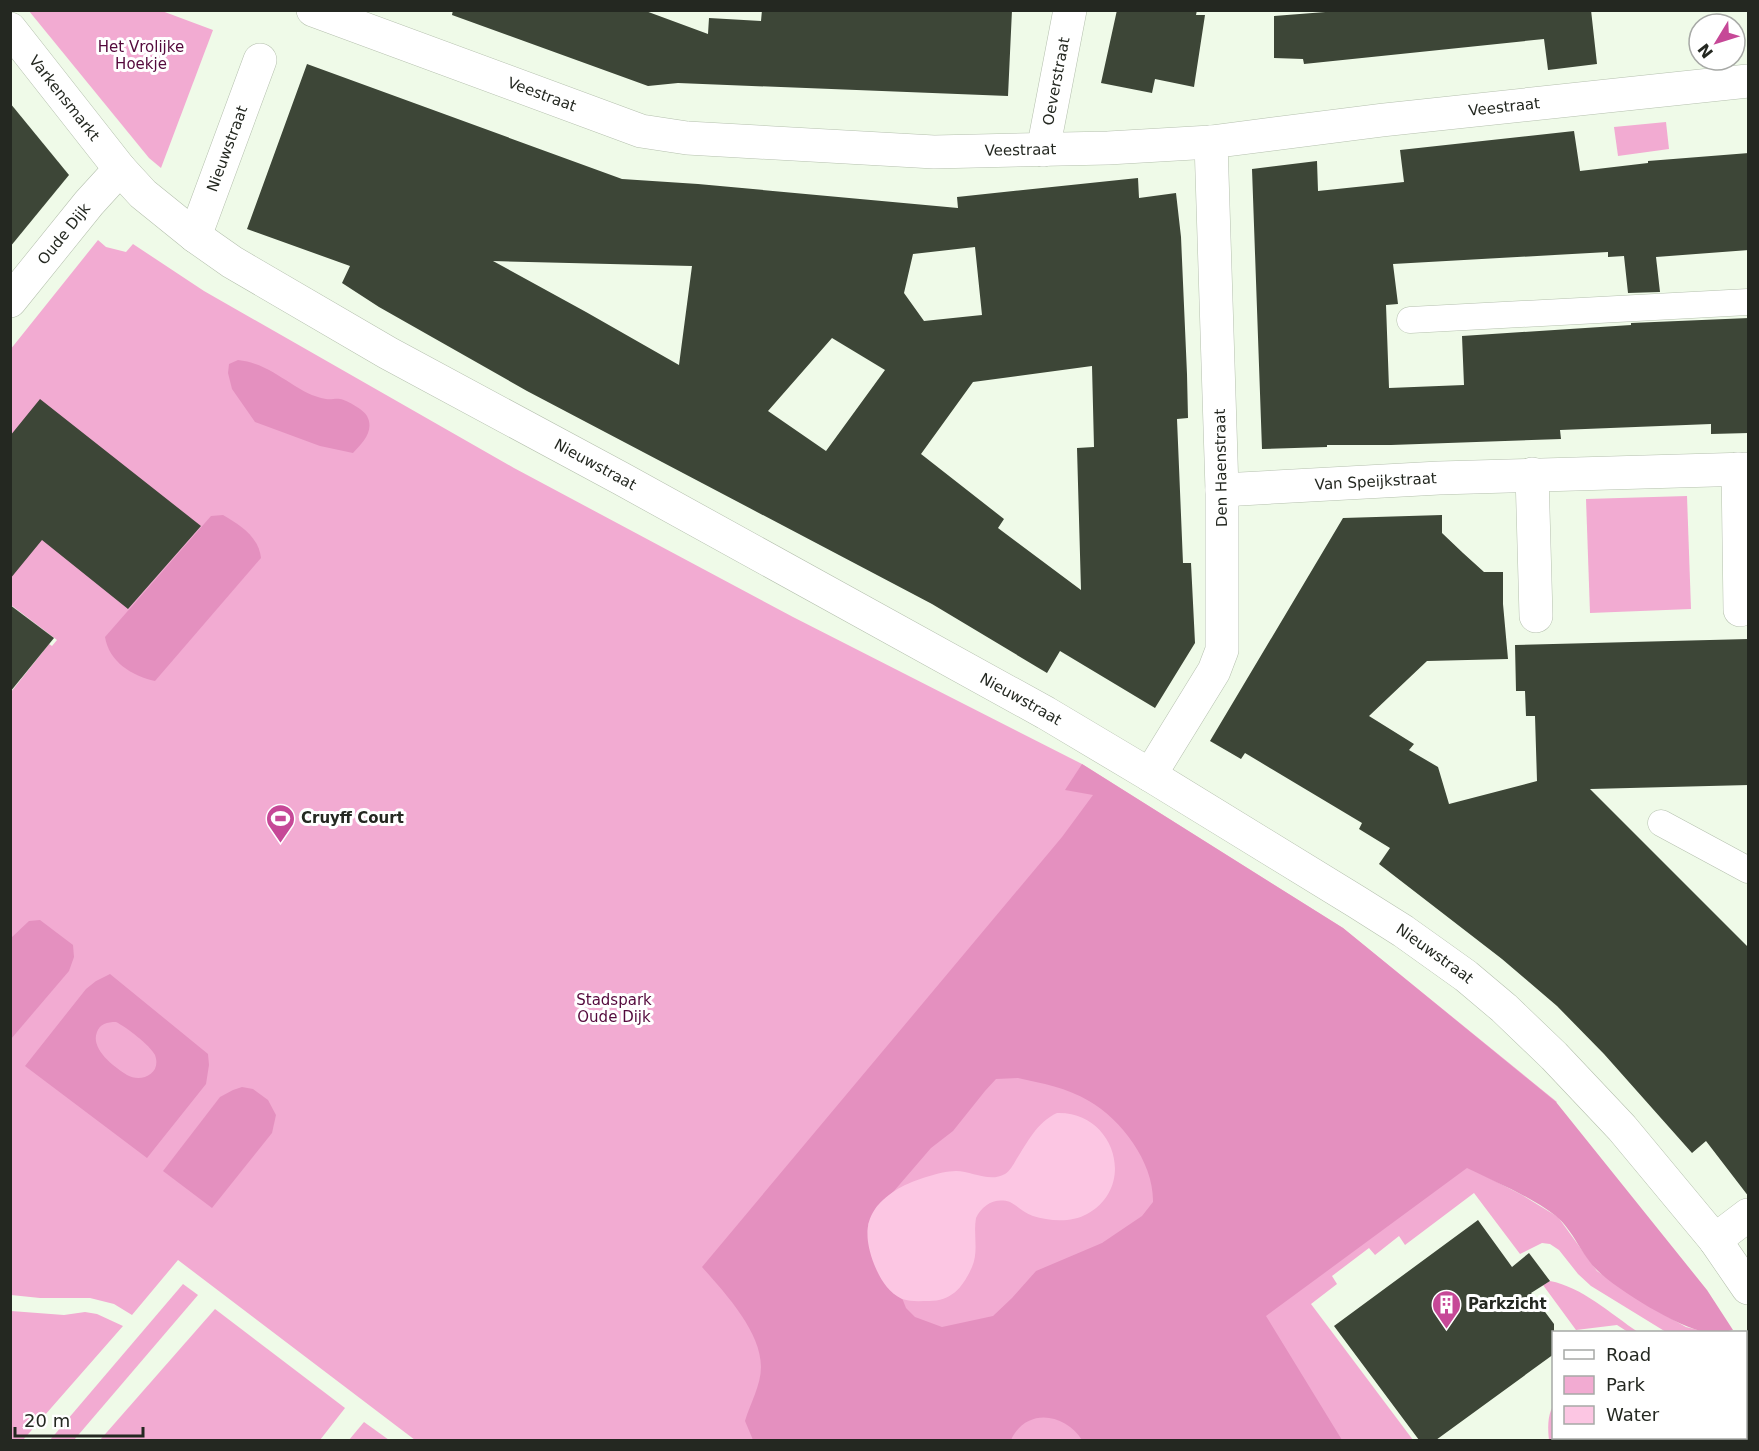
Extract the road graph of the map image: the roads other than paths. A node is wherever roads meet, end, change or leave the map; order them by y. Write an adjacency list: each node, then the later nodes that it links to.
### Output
1 (313, 10): 7 (street, Veestraat)
2 (1070, 10): 7 (street, Oeverstraat)
3 (10, 29): 8 (street, Varkensmarkt)
4 (260, 60): 9 (street, Nieuwstraat)
5 (1749, 81): 6 (street, Veestraat)
6 (1211, 142): 7 (street, Veestraat); 15 (street, Den Haenstraat)
7 (1042, 150)
8 (120, 169): 9 (street, Nieuwstraat); 10 (street, Oude Dijk)
9 (195, 236): 18 (street, Nieuwstraat)
10 (10, 301)
11 (1749, 302): 12 (lane)
12 (1410, 320)
13 (1743, 469): 14 (street, Van Speijkstraat); 16 (street, Van Speijkstraat)
14 (1532, 474): 15 (street, Van Speijkstraat); 17 (street)
15 (1222, 490): 18 (street, Den Haenstraat)
16 (1744, 613)
17 (1536, 616)
18 (1150, 775): 22 (street, Nieuwstraat)
19 (1661, 823): 20 (lane)
20 (1749, 870)
21 (1749, 1215): 22 (street)
22 (1715, 1240): 23 (street, Nieuwstraat)
23 (1749, 1288)

